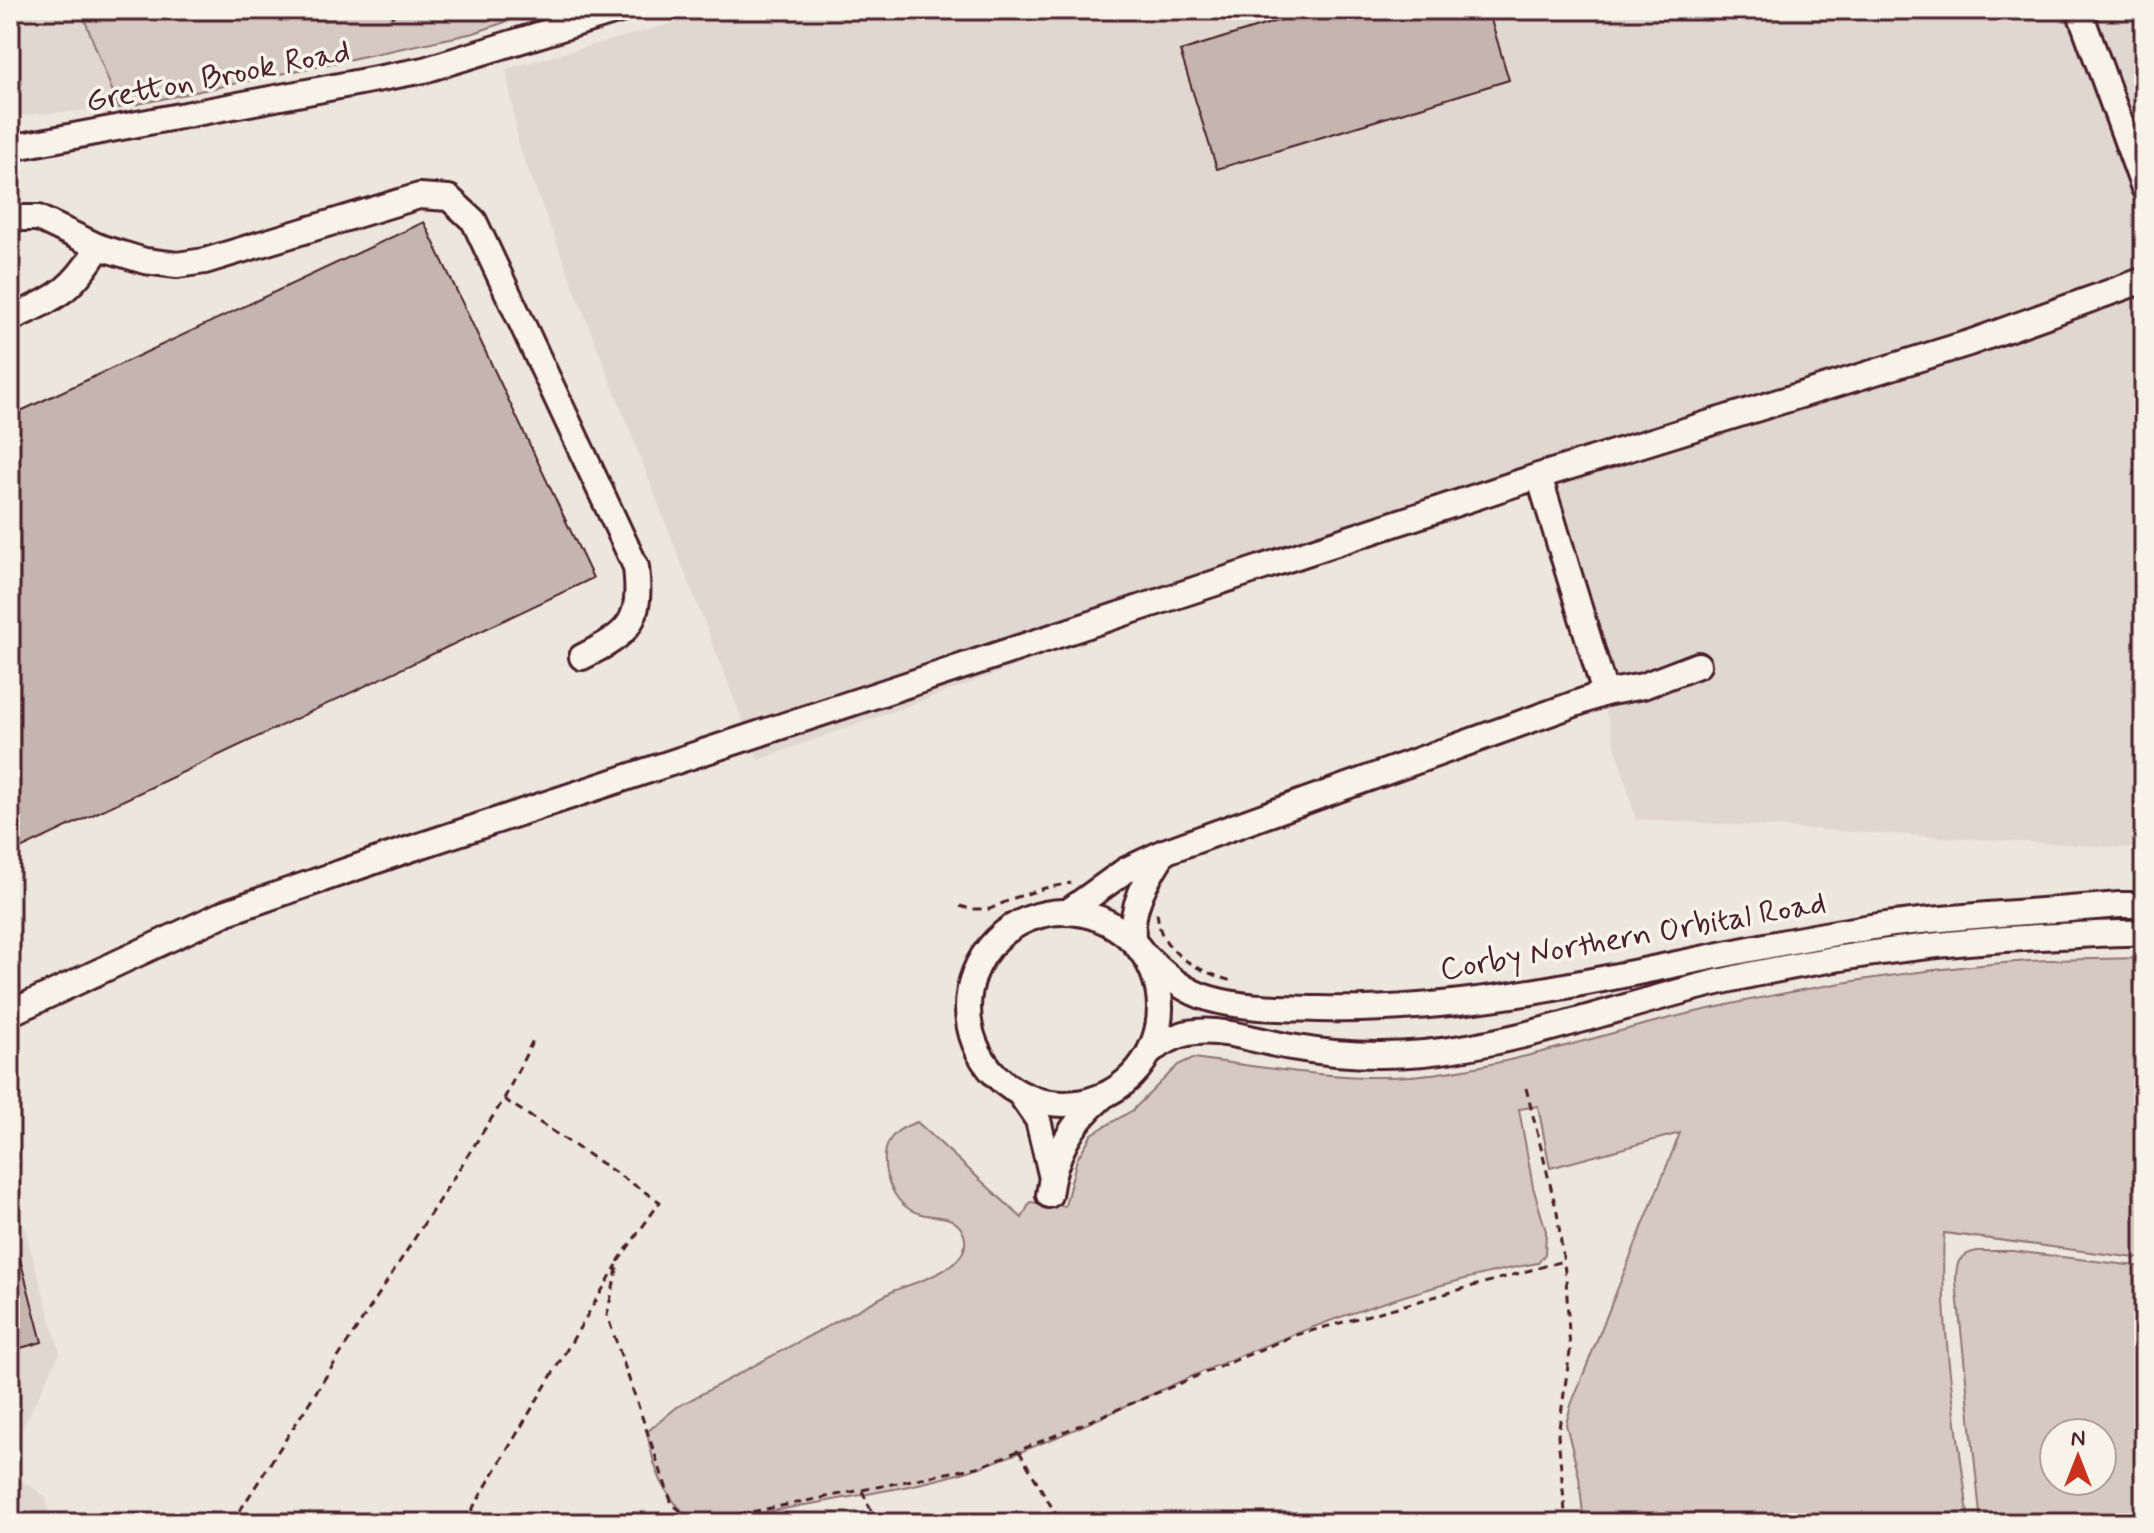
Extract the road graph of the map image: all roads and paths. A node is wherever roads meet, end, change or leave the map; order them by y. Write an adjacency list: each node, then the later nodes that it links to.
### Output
1 (392, 10): 4 (path)
2 (620, 10): 5 (street, Gretton Brook Road)
3 (2079, 10): 6 (street)
4 (393, 21)
5 (10, 148)
6 (2144, 188)
7 (10, 218): 8 (street)
8 (99, 247): 10 (street); 12 (street)
9 (2144, 280): 11 (street)
10 (10, 319)
11 (1539, 476): 14 (street); 22 (street)
12 (582, 657)
13 (1698, 665): 14 (street)
14 (1605, 693): 15 (street)
15 (1164, 852): 18 (street); 20 (street)
16 (2144, 905): 20 (street, Corby Northern Orbital Road)
17 (1156, 907): 21 (path)
18 (1069, 911): 20 (street); 26 (street)
19 (2144, 933): 24 (street, Corby Northern Orbital Road)
20 (1140, 948): 24 (street)
21 (1242, 983)
22 (10, 1013)
23 (534, 1038): 28 (path)
24 (1151, 1050): 27 (street)
25 (1526, 1088): 30 (path)
26 (1020, 1094): 27 (street); 27 (street)
27 (1102, 1096)
28 (504, 1099): 29 (path); 33 (path)
29 (619, 1260): 34 (path); 35 (path)
30 (1563, 1261): 31 (path); 38 (path)
31 (1019, 1451): 32 (path); 37 (path)
32 (862, 1491): 35 (path); 36 (path)
33 (232, 1523)
34 (464, 1523)
35 (696, 1523)
36 (877, 1523)
37 (1061, 1523)
38 (1566, 1523)

